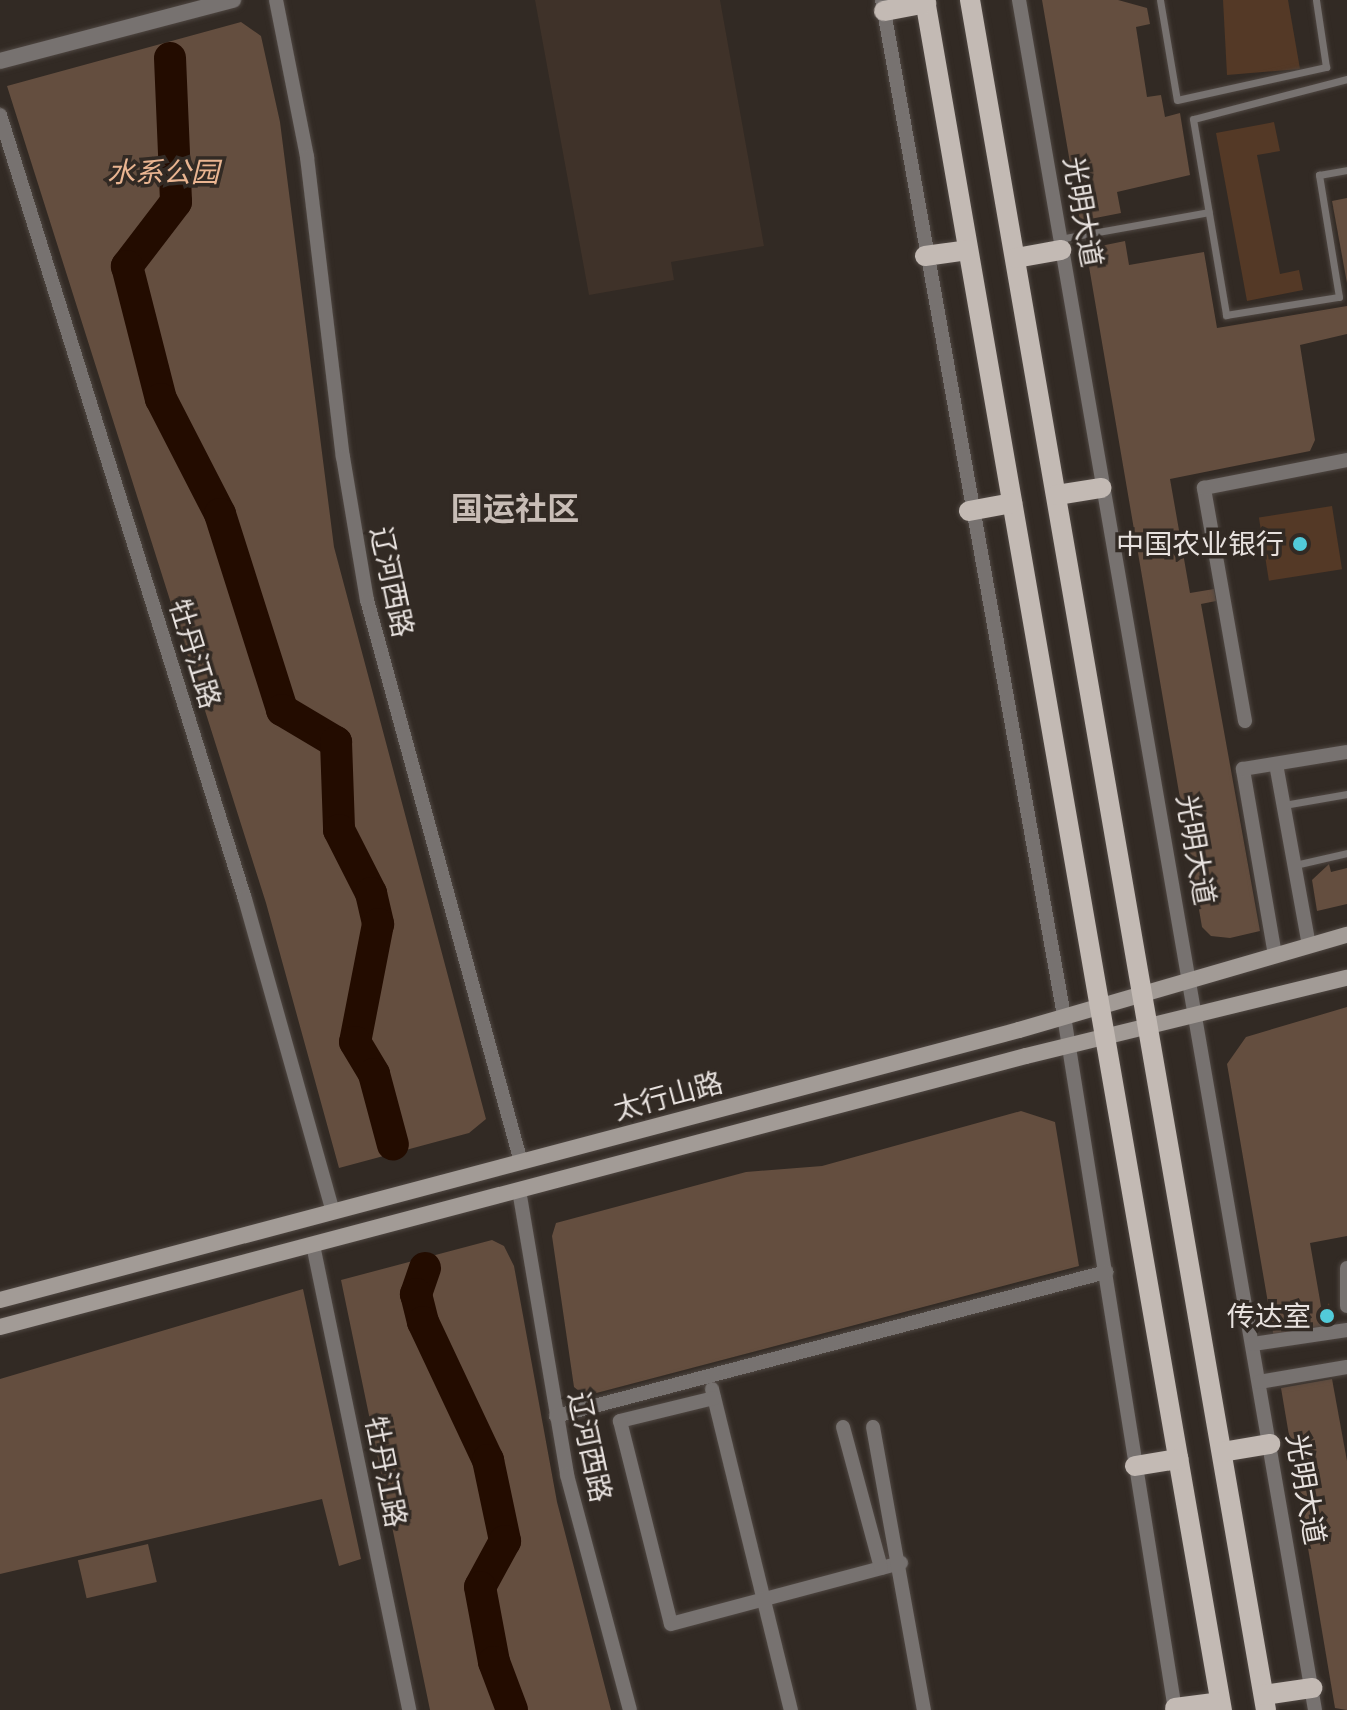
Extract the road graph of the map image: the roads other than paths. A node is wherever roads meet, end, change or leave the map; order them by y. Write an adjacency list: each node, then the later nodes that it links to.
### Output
1 (233, 0): 9 (street)
2 (276, 0): 42 (street, 辽河西路)
3 (970, 0): 17 (main road)
4 (1019, 0): 14 (street, 光明大道)
5 (1160, 0): 6 (lane)
6 (1316, 0)
7 (926, 2): 8 (main road); 15 (main road)
8 (883, 5): 16 (street)
9 (0, 61)
10 (1347, 79): 13 (lane)
11 (0, 115): 44 (street, 牡丹江路)
12 (1347, 170): 13 (lane)
13 (1209, 212): 14 (lane)
14 (1060, 244): 17 (main road); 19 (street, 光明大道)
15 (968, 250): 16 (main road); 21 (main road)
16 (925, 256): 22 (street)
17 (1016, 258): 20 (main road)
18 (1347, 460): 23 (street)
19 (1101, 488): 20 (main road); 33 (street, 光明大道)
20 (1057, 495): 35 (main road)
21 (1012, 503): 22 (main road); 36 (main road)
22 (969, 511): 37 (street)
23 (1245, 721)
24 (1347, 752): 25 (street)
25 (1276, 764): 27 (street); 32 (street)
26 (1347, 794): 27 (lane)
27 (1284, 805): 29 (street)
28 (1347, 853): 29 (lane)
29 (1294, 865): 31 (street)
30 (1347, 935): 31 (main road, 太行山路)
31 (1309, 945): 32 (main road, 太行山路)
32 (1275, 955): 33 (main road, 太行山路)
33 (1193, 977): 35 (main road, 太行山路); 38 (street, 光明大道)
34 (1347, 978): 38 (main road, 太行山路)
35 (1145, 992): 36 (main road, 太行山路); 39 (main road)
36 (1101, 1005): 37 (main road, 太行山路); 40 (main road)
37 (1064, 1016): 41 (street); 42 (main road, 太行山路)
38 (1197, 1017): 39 (main road, 太行山路); 52 (street, 光明大道)
39 (1151, 1028): 40 (main road, 太行山路); 61 (main road)
40 (1105, 1038): 41 (main road, 太行山路); 62 (main road)
41 (1067, 1047): 43 (main road, 太行山路); 47 (street)
42 (521, 1162): 44 (main road, 太行山路)
43 (519, 1190): 45 (main road, 太行山路); 57 (street, 辽河西路)
44 (333, 1212): 48 (main road, 太行山路)
45 (313, 1245): 50 (main road, 太行山路); 71 (street, 牡丹江路)
46 (1347, 1268): 49 (street)
47 (1106, 1272): 54 (street); 63 (street)
48 (0, 1300)
49 (1347, 1306)
50 (0, 1327)
51 (1347, 1330): 52 (street)
52 (1253, 1344): 55 (street, 光明大道)
53 (1347, 1367): 55 (street)
54 (710, 1377): 56 (street); 57 (street)
55 (1259, 1382): 60 (street, 光明大道)
56 (714, 1398): 66 (street); 66 (street)
57 (556, 1416): 72 (street, 辽河西路)
58 (843, 1427): 65 (street)
59 (873, 1427): 64 (street)
60 (1270, 1444): 61 (main road); 67 (street, 光明大道)
61 (1222, 1452): 68 (main road)
62 (1178, 1459): 63 (main road); 69 (main road)
63 (1135, 1466): 70 (street)
64 (901, 1563): 65 (street); 74 (street)
65 (881, 1568): 66 (street)
66 (763, 1599): 73 (street)
67 (1312, 1688): 68 (main road); 75 (street, 光明大道)
68 (1265, 1702)
69 (1221, 1706): 70 (main road)
70 (1175, 1709)
71 (409, 1710)
72 (630, 1710)
73 (791, 1710)
74 (924, 1710)
75 (1315, 1710)

